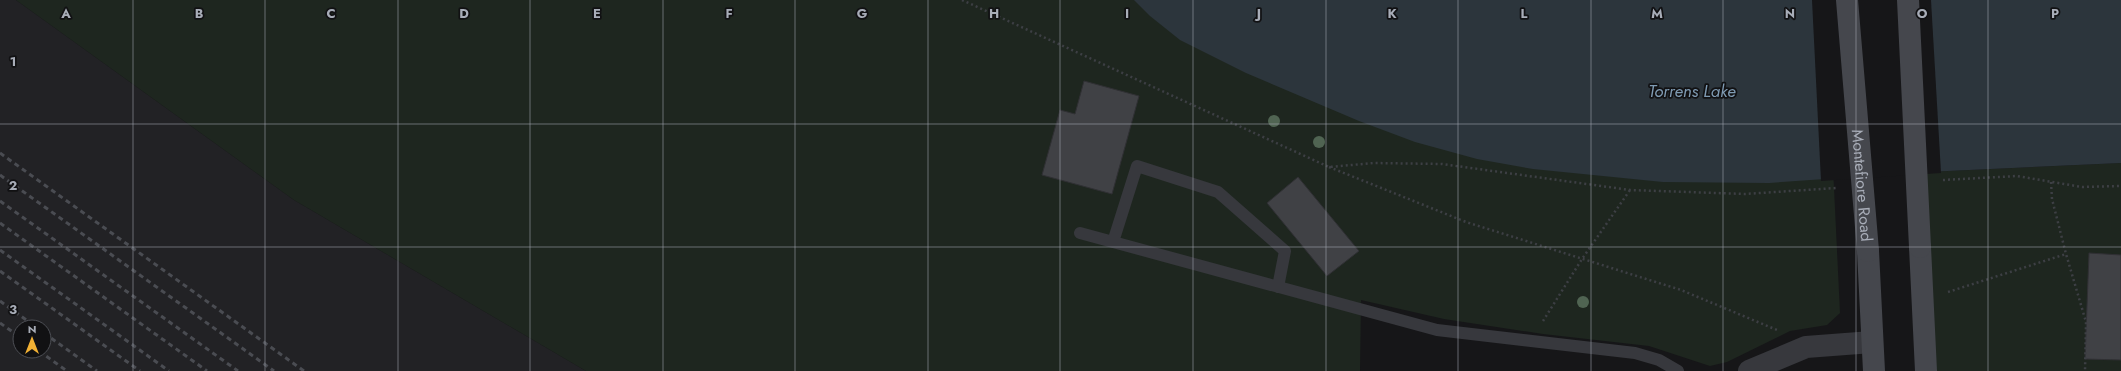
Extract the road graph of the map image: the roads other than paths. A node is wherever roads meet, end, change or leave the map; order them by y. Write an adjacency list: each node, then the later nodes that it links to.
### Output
1 (1847, 0): 6 (main road, Montefiore Road, bridge)
2 (1908, 0): 7 (main road, bridge)
3 (1080, 233): 4 (lane)
4 (1113, 242): 5 (lane); 5 (lane)
5 (1278, 287): 8 (lane)
6 (1872, 342): 9 (street); 10 (main road, Montefiore Road)
7 (1927, 368)
8 (1678, 371)
9 (1750, 371)
10 (1874, 371)

